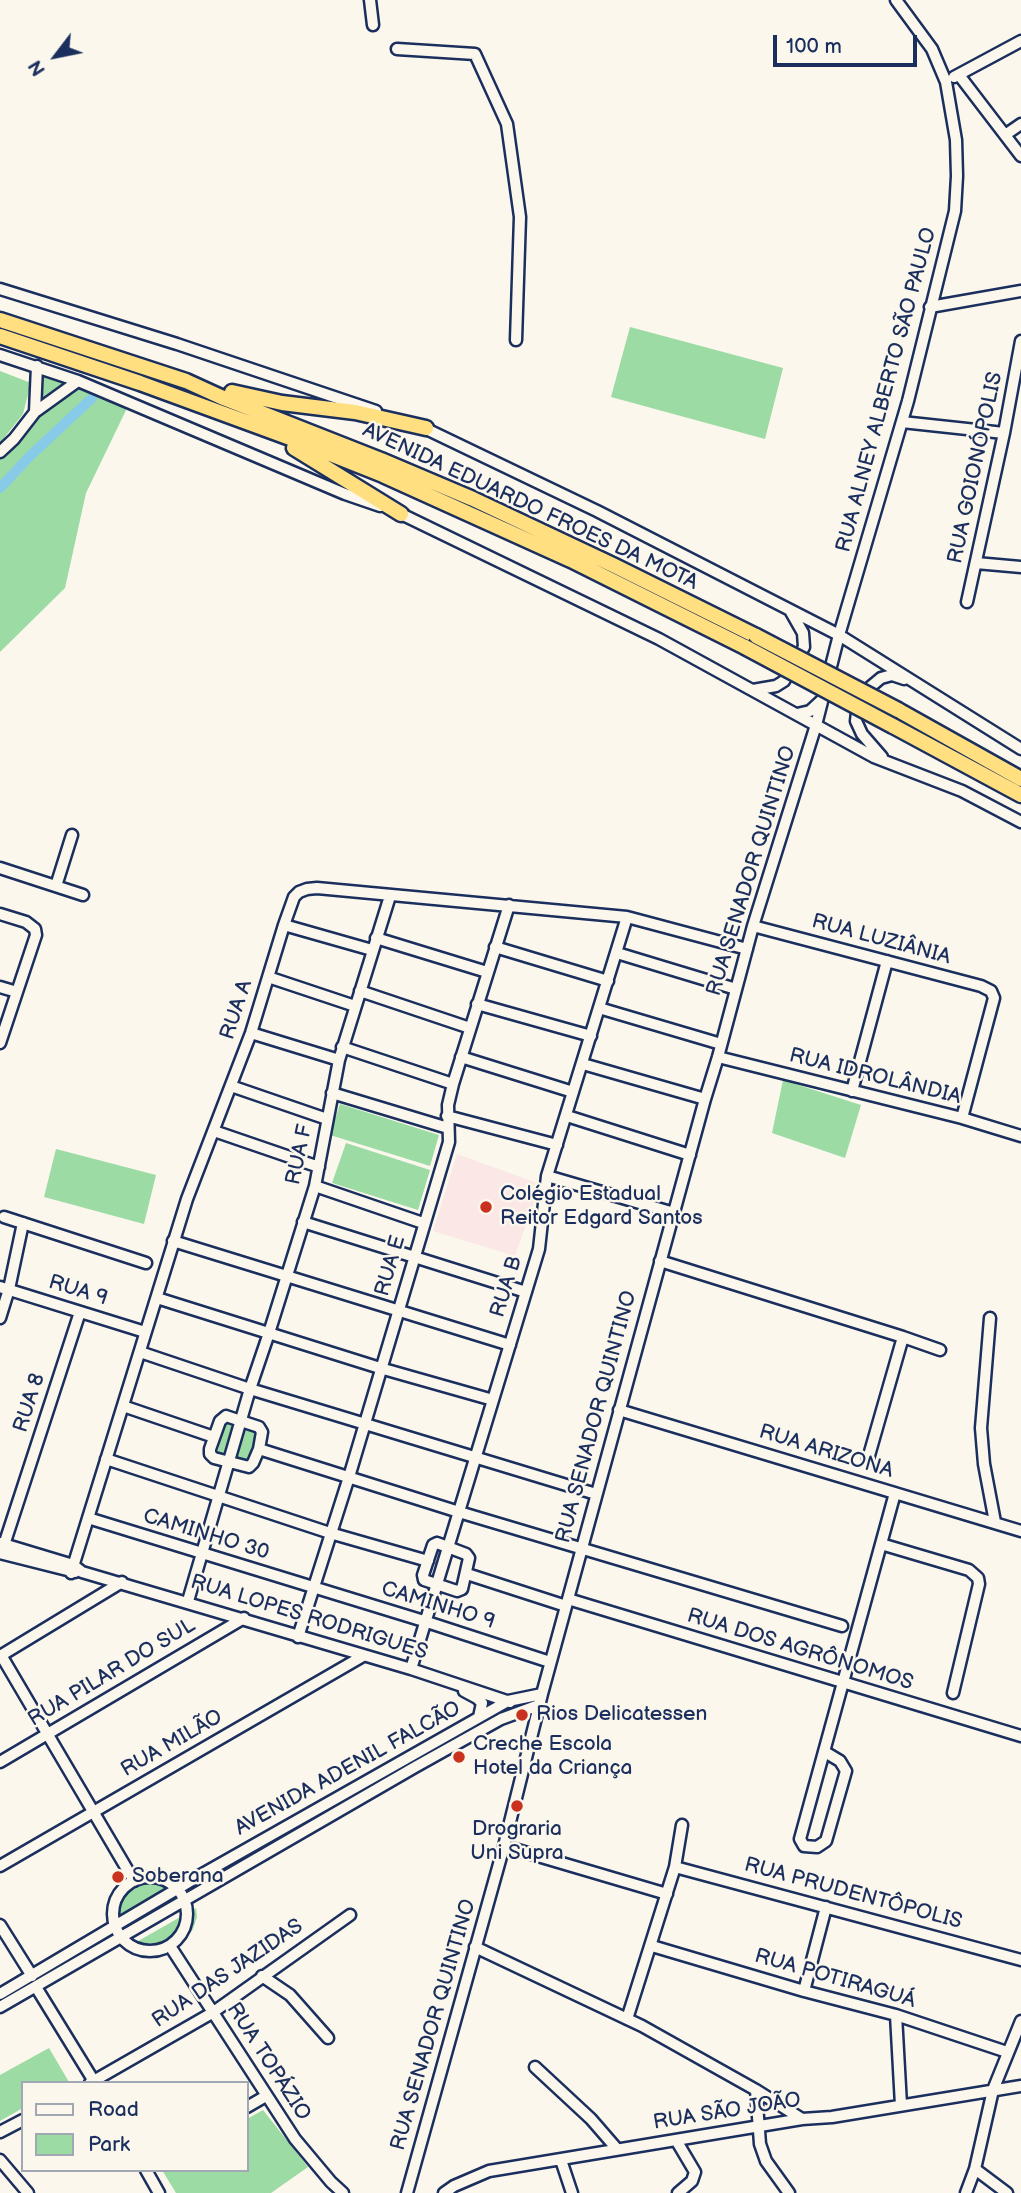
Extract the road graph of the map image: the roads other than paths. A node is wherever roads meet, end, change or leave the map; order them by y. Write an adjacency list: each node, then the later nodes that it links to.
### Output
1 (370, 0): 3 (street)
2 (897, 0): 7 (street, RUA ALNEY ALBERTO SÃO PAULO)
3 (373, 25)
4 (1021, 41): 6 (street)
5 (397, 49): 16 (street)
6 (959, 75): 7 (street); 9 (street)
7 (946, 82): 13 (street, RUA ALNEY ALBERTO SÃO PAULO)
8 (1021, 124): 9 (street)
9 (1005, 135): 10 (street)
10 (1021, 156)
11 (0, 289): 25 (street)
12 (1021, 291): 13 (street)
13 (930, 307): 24 (street, RUA ALNEY ALBERTO SÃO PAULO)
14 (0, 320): 20 (highway, AVENIDA EDUARDO FROES DA MOTA)
15 (0, 336): 23 (highway, AVENIDA EDUARDO FROES DA MOTA)
16 (516, 340)
17 (1021, 341): 26 (street, RUA GOIONÓPOLIS)
18 (0, 355): 19 (street)
19 (37, 366): 21 (street); 22 (street)
20 (187, 380): 25 (highway); 45 (highway, AVENIDA EDUARDO FROES DA MOTA, bridge)
21 (78, 381): 22 (street); 28 (street)
22 (35, 412): 27 (street)
23 (241, 420): 28 (highway); 46 (highway, AVENIDA EDUARDO FROES DA MOTA, bridge)
24 (902, 422): 26 (street); 33 (street, RUA ALNEY ALBERTO SÃO PAULO)
25 (426, 428): 32 (street)
26 (1004, 433): 29 (street, RUA GOIONÓPOLIS)
27 (0, 452)
28 (401, 514): 39 (street)
29 (976, 563): 30 (street); 31 (street, RUA GOIONÓPOLIS)
30 (1021, 567)
31 (967, 602)
32 (788, 608): 34 (street); 39 (street)
33 (844, 620): 34 (street); 35 (street, RUA ALNEY ALBERTO SÃO PAULO)
34 (825, 627): 35 (street)
35 (839, 635): 36 (street); 37 (street, RUA ALNEY ALBERTO SÃO PAULO)
36 (859, 646): 37 (street); 38 (street)
37 (834, 653): 40 (street, RUA SENADOR QUINTINO)
38 (925, 686): 43 (street); 44 (street)
39 (753, 690): 41 (street)
40 (823, 699): 41 (street); 42 (street, RUA SENADOR QUINTINO)
41 (797, 714): 42 (street)
42 (816, 726): 44 (street); 57 (street, RUA SENADOR QUINTINO)
43 (1021, 748)
44 (887, 762): 47 (street)
45 (1021, 779)
46 (1021, 795)
47 (1021, 822)
48 (72, 835): 50 (street)
49 (0, 868): 50 (street)
50 (56, 886): 51 (street)
51 (83, 895)
52 (390, 896): 53 (street, RUA A); 56 (street, RUA A); 58 (street, RUA F)
53 (509, 905): 55 (street, RUA A); 59 (street, RUA E)
54 (0, 914): 70 (street)
55 (627, 917): 60 (street, RUA A); 62 (street, RUA B)
56 (284, 925): 61 (street); 65 (street, RUA A)
57 (754, 926): 60 (street, RUA SENADOR QUINTINO); 63 (street, RUA LUZIÂNIA)
58 (376, 938): 61 (street, RUA F); 64 (street)
59 (495, 947): 64 (street, RUA E); 66 (street)
60 (747, 949): 68 (street, RUA SENADOR QUINTINO)
61 (372, 950): 69 (street, RUA F)
62 (617, 953): 66 (street, RUA B); 68 (street)
63 (887, 961): 86 (street); 92 (street, RUA LUZIÂNIA)
64 (486, 972): 71 (street, RUA E)
65 (268, 977): 72 (street); 75 (street, RUA A)
66 (608, 981): 73 (street, RUA B)
67 (0, 987): 70 (street)
68 (736, 989): 78 (street, RUA SENADOR QUINTINO)
69 (360, 991): 72 (street, RUA F); 74 (street)
70 (17, 992): 77 (street)
71 (477, 1004): 74 (street, RUA E); 76 (street)
72 (355, 1006): 79 (street, RUA F)
73 (600, 1008): 76 (street, RUA B); 78 (street)
74 (470, 1028): 80 (street, RUA E)
75 (251, 1032): 82 (street); 85 (street, RUA A)
76 (591, 1036): 83 (street, RUA B)
77 (0, 1042)
78 (721, 1044): 81 (street, RUA SENADOR QUINTINO)
79 (342, 1047): 82 (street, RUA F); 84 (street)
80 (461, 1057): 84 (street, RUA E); 87 (street)
81 (719, 1057): 86 (street, RUA IDROLÂNDIA); 89 (street, RUA SENADOR QUINTINO)
82 (338, 1060): 88 (street, RUA F)
83 (583, 1064): 87 (street, RUA B); 89 (street)
84 (453, 1084): 90 (street, RUA E)
85 (231, 1086): 93 (street); 95 (street, RUA A)
86 (852, 1091): 92 (street, RUA IDROLÂNDIA)
87 (573, 1092): 91 (street, RUA B)
88 (332, 1093): 93 (street, RUA F); 94 (street)
89 (705, 1099): 98 (street, RUA SENADOR QUINTINO)
90 (447, 1116): 94 (street, RUA E); 97 (street)
91 (567, 1116): 97 (street, RUA B); 98 (street)
92 (962, 1118): 96 (street, RUA IDROLÂNDIA)
93 (327, 1119): 99 (street, RUA F)
94 (449, 1128): 106 (street, RUA E)
95 (214, 1131): 99 (street); 107 (street, RUA A)
96 (1021, 1136)
97 (557, 1145): 100 (street, RUA B)
98 (690, 1155): 102 (street, RUA SENADOR QUINTINO)
99 (319, 1167): 101 (street, RUA F)
100 (547, 1176): 102 (street); 113 (street, RUA B)
101 (314, 1186): 104 (street, RUA F); 106 (street)
102 (674, 1213): 109 (street, RUA SENADOR QUINTINO)
103 (4, 1217): 105 (street)
104 (303, 1222): 108 (street); 111 (street, RUA F)
105 (23, 1223): 110 (street); 112 (street)
106 (423, 1223): 108 (street, RUA E)
107 (173, 1241): 111 (street); 114 (street, RUA A)
108 (414, 1258): 113 (street); 115 (street, RUA E)
109 (660, 1261): 121 (street); 129 (street, RUA SENADOR QUINTINO)
110 (146, 1263)
111 (287, 1276): 115 (street); 120 (street, RUA F)
112 (4, 1288): 116 (street, RUA 9); 117 (street)
113 (526, 1292): 122 (street, RUA B)
114 (157, 1298): 119 (street, RUA A); 120 (street)
115 (398, 1311): 122 (street); 125 (street, RUA E)
116 (80, 1312): 119 (street, RUA 9); 149 (street, RUA 8)
117 (0, 1318)
118 (990, 1318): 144 (street)
119 (145, 1332): 124 (street, RUA A)
120 (269, 1333): 125 (street); 126 (street, RUA F)
121 (903, 1337): 123 (street); 136 (street)
122 (510, 1345): 127 (street, RUA B)
123 (940, 1350)
124 (140, 1352): 126 (street); 128 (street, RUA A)
125 (380, 1368): 127 (street); 131 (street, RUA E)
126 (250, 1389): 130 (street, RUA F); 131 (street)
127 (493, 1401): 134 (street, RUA B)
128 (122, 1406): 132 (street); 135 (street, RUA A)
129 (619, 1410): 139 (street, RUA ARIZONA); 140 (street, RUA SENADOR QUINTINO)
130 (241, 1420): 132 (street); 133 (street); 137 (street, RUA F)
131 (363, 1422): 134 (street); 138 (street, RUA E)
132 (214, 1437): 137 (street)
133 (259, 1449): 137 (street); 138 (street)
134 (477, 1456): 140 (street); 142 (street, RUA B)
135 (106, 1459): 141 (street); 143 (street, RUA A)
136 (867, 1459)
137 (229, 1463): 141 (street)
138 (349, 1477): 142 (street); 146 (street, RUA E)
139 (895, 1493): 144 (street, RUA ARIZONA); 147 (street)
140 (596, 1494): 150 (street, RUA SENADOR QUINTINO)
141 (218, 1497): 146 (street); 151 (street)
142 (459, 1512): 148 (street, RUA B); 150 (street)
143 (88, 1518): 151 (street, CAMINHO 30); 153 (street, RUA A)
144 (995, 1522): 145 (street, RUA ARIZONA)
145 (1021, 1531)
146 (330, 1533): 152 (street); 157 (street, RUA E)
147 (881, 1544): 169 (street); 170 (street)
148 (449, 1546): 152 (street); 154 (street); 156 (street, RUA B)
149 (1, 1547): 153 (street, RUA LOPES RODRIGUES)
150 (582, 1549): 159 (street, RUA SENADOR QUINTINO); 162 (street)
151 (201, 1553): 157 (street, CAMINHO 30); 158 (street)
152 (428, 1561): 156 (street)
153 (76, 1570): 155 (street, RUA LOPES RODRIGUES)
154 (469, 1574): 156 (street); 159 (street, RUA DOS AGRÔNOMOS)
155 (122, 1583): 158 (street, RUA LOPES RODRIGUES); 164 (street)
156 (436, 1586): 161 (street)
157 (314, 1587): 161 (street, CAMINHO 9); 163 (street, RUA E)
158 (188, 1601): 160 (street, RUA LOPES RODRIGUES)
159 (567, 1603): 166 (street, RUA SENADOR QUINTINO); 169 (street, RUA DOS AGRÔNOMOS)
160 (244, 1618): 163 (street, RUA LOPES RODRIGUES); 176 (street, RUA PILAR DO SUL)
161 (426, 1622): 166 (street, CAMINHO 9); 167 (street)
162 (842, 1626)
163 (299, 1637): 165 (street, RUA LOPES RODRIGUES)
164 (1, 1656): 176 (street)
165 (363, 1656): 167 (street, RUA LOPES RODRIGUES); 182 (street, RUA MILÃO)
166 (550, 1662): 171 (street, RUA SENADOR QUINTINO)
167 (411, 1669): 168 (street, RUA LOPES RODRIGUES)
168 (436, 1677): 172 (street, RUA LOPES RODRIGUES); 175 (street)
169 (844, 1684): 177 (street, RUA DOS AGRÔNOMOS); 178 (street)
170 (953, 1693)
171 (542, 1694): 172 (street, AVENIDA ADENIL FALCÃO); 173 (street, RUA SENADOR QUINTINO)
172 (508, 1701): 174 (street, RUA LOPES RODRIGUES); 175 (street, AVENIDA ADENIL FALCÃO)
173 (539, 1705): 174 (street, AVENIDA ADENIL FALCÃO); 185 (street, RUA SENADOR QUINTINO)
174 (521, 1710): 181 (street, AVENIDA ADENIL FALCÃO)
175 (479, 1717): 179 (street, AVENIDA ADENIL FALCÃO)
176 (48, 1733): 180 (street, RUA PILAR DO SUL); 182 (street)
177 (1021, 1736)
178 (825, 1752): 178 (street)
179 (410, 1756): 181 (street); 184 (street, AVENIDA ADENIL FALCÃO)
180 (0, 1762)
181 (415, 1767): 186 (street, AVENIDA ADENIL FALCÃO)
182 (93, 1812): 187 (street, RUA MILÃO); 189 (street)
183 (682, 1825): 188 (street)
184 (253, 1845): 186 (street); 190 (street, AVENIDA ADENIL FALCÃO)
185 (503, 1846): 191 (street); 200 (street, RUA SENADOR QUINTINO)
186 (260, 1856): 192 (street, AVENIDA ADENIL FALCÃO)
187 (0, 1866)
188 (676, 1867): 191 (street); 193 (street, RUA PRUDENTÔPOLIS)
189 (134, 1881): 190 (street); 196 (street)
190 (177, 1889): 192 (street); 196 (street, AVENIDA ADENIL FALCÃO)
191 (667, 1894): 199 (street)
192 (184, 1901): 197 (street, AVENIDA ADENIL FALCÃO); 198 (street)
193 (826, 1907): 201 (street, RUA PRUDENTÔPOLIS); 205 (street)
194 (350, 1915): 203 (street, RUA DAS JAZIDAS)
195 (0, 1925): 202 (street)
196 (115, 1927): 197 (street); 202 (street, AVENIDA ADENIL FALCÃO)
197 (121, 1937): 198 (street); 204 (street, AVENIDA ADENIL FALCÃO)
198 (170, 1946): 208 (street, RUA TOPÁZIO)
199 (652, 1946): 205 (street, RUA POTIRAGUÁ); 210 (street)
200 (475, 1947): 210 (street); 236 (street, RUA SENADOR QUINTINO)
201 (1021, 1960)
202 (32, 1976): 206 (street, AVENIDA ADENIL FALCÃO)
203 (262, 1976): 208 (street, RUA DAS JAZIDAS); 212 (street)
204 (36, 1987): 207 (street, AVENIDA ADENIL FALCÃO); 215 (street)
205 (804, 1991): 209 (street, RUA POTIRAGUÁ)
206 (0, 1994)
207 (0, 2007)
208 (212, 2013): 216 (street, RUA DAS JAZIDAS); 220 (street, RUA TOPÁZIO)
209 (896, 2015): 213 (street, RUA POTIRAGUÁ); 221 (street)
210 (627, 2018): 218 (street)
211 (1021, 2021): 213 (street)
212 (328, 2038)
213 (1007, 2052): 219 (street)
214 (535, 2067): 228 (street)
215 (92, 2081)
216 (95, 2081)
217 (1021, 2086): 219 (street, RUA SÃO JOÃO)
218 (756, 2090): 223 (street); 225 (street)
219 (993, 2090): 221 (street, RUA SÃO JOÃO); 231 (street)
220 (266, 2096): 222 (street); 235 (street, RUA TOPÁZIO)
221 (901, 2105): 223 (street, RUA SÃO JOÃO)
222 (248, 2106)
223 (802, 2119): 225 (street, RUA SÃO JOÃO)
224 (21, 2121): 226 (street)
225 (758, 2126): 227 (street, RUA SÃO JOÃO); 240 (street)
226 (0, 2132)
227 (676, 2140): 228 (street, RUA SÃO JOÃO); 239 (street)
228 (617, 2149): 230 (street, RUA SÃO JOÃO)
229 (0, 2160): 233 (street)
230 (561, 2160): 237 (street, RUA SÃO JOÃO); 238 (street)
231 (975, 2169): 241 (street); 242 (street)
232 (147, 2172): 234 (street)
233 (28, 2193)
234 (159, 2193)
235 (343, 2193)
236 (407, 2193)
237 (444, 2193)
238 (572, 2193)
239 (678, 2193)
240 (789, 2193)
241 (966, 2193)
242 (1007, 2193)

